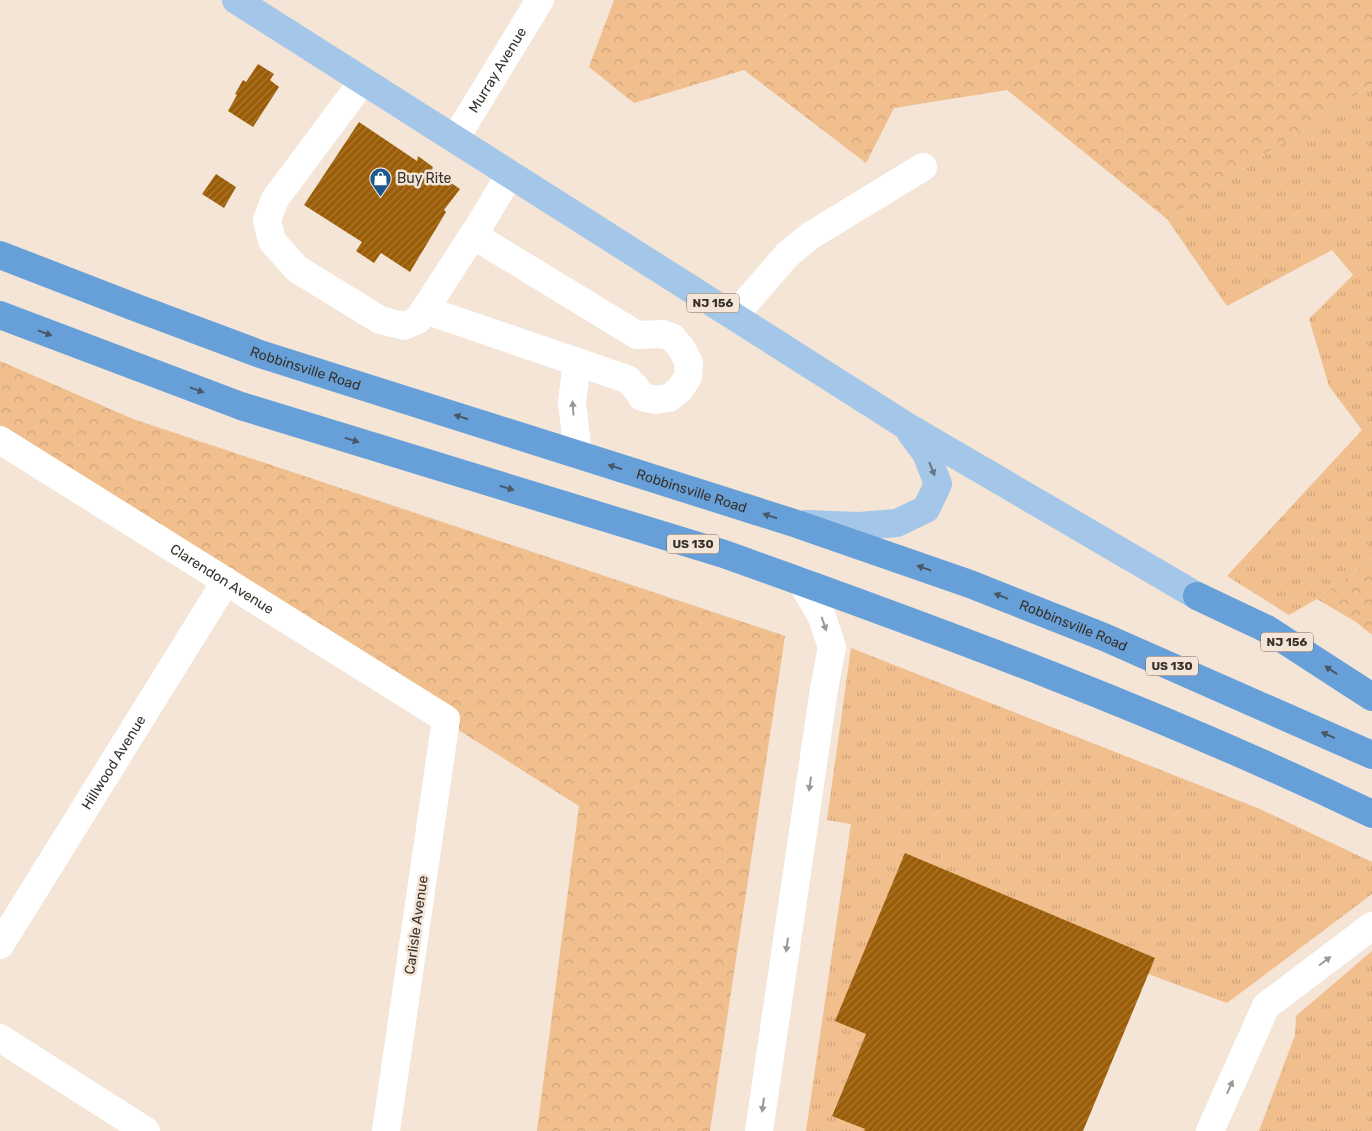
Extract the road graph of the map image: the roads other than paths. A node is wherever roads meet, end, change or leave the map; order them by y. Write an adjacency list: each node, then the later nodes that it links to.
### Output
1 (236, 0): 3 (main road, NJ 156)
2 (540, 0): 4 (street, Murray Avenue)
3 (363, 80): 4 (main road, NJ 156); 9 (street)
4 (455, 138): 6 (main road, NJ 156)
5 (922, 167): 11 (street)
6 (510, 174): 7 (street); 11 (main road, NJ 156)
7 (473, 235): 9 (street); 12 (street)
8 (0, 255): 15 (highway, Robbinsville Road / US 130, one-way to 8)
9 (425, 310): 12 (street)
10 (0, 315): 18 (highway, US 130, one-way to 18)
11 (734, 316): 13 (main road, NJ 156)
12 (577, 362): 15 (street, one-way to 12)
13 (908, 428): 16 (main road, one-way to 16); 19 (main road, NJ 156)
14 (0, 440): 17 (street, Clarendon Avenue)
15 (578, 455): 16 (highway, Robbinsville Road / US 130, one-way to 15)
16 (797, 524): 22 (highway, Robbinsville Road / US 130, one-way to 16)
17 (226, 581): 21 (street, Clarendon Avenue); 25 (street, Hillwood Avenue)
18 (801, 581): 23 (highway, US 130); 29 (street, one-way to 29)
19 (1197, 596): 20 (highway, NJ 156, one-way to 19)
20 (1372, 697)
21 (446, 719): 28 (street, Carlisle Avenue)
22 (1372, 755)
23 (1372, 814)
24 (1372, 926): 30 (street, one-way to 24)
25 (0, 945)
26 (0, 1038): 27 (street)
27 (146, 1131)
28 (386, 1131)
29 (759, 1131)
30 (1210, 1131)

